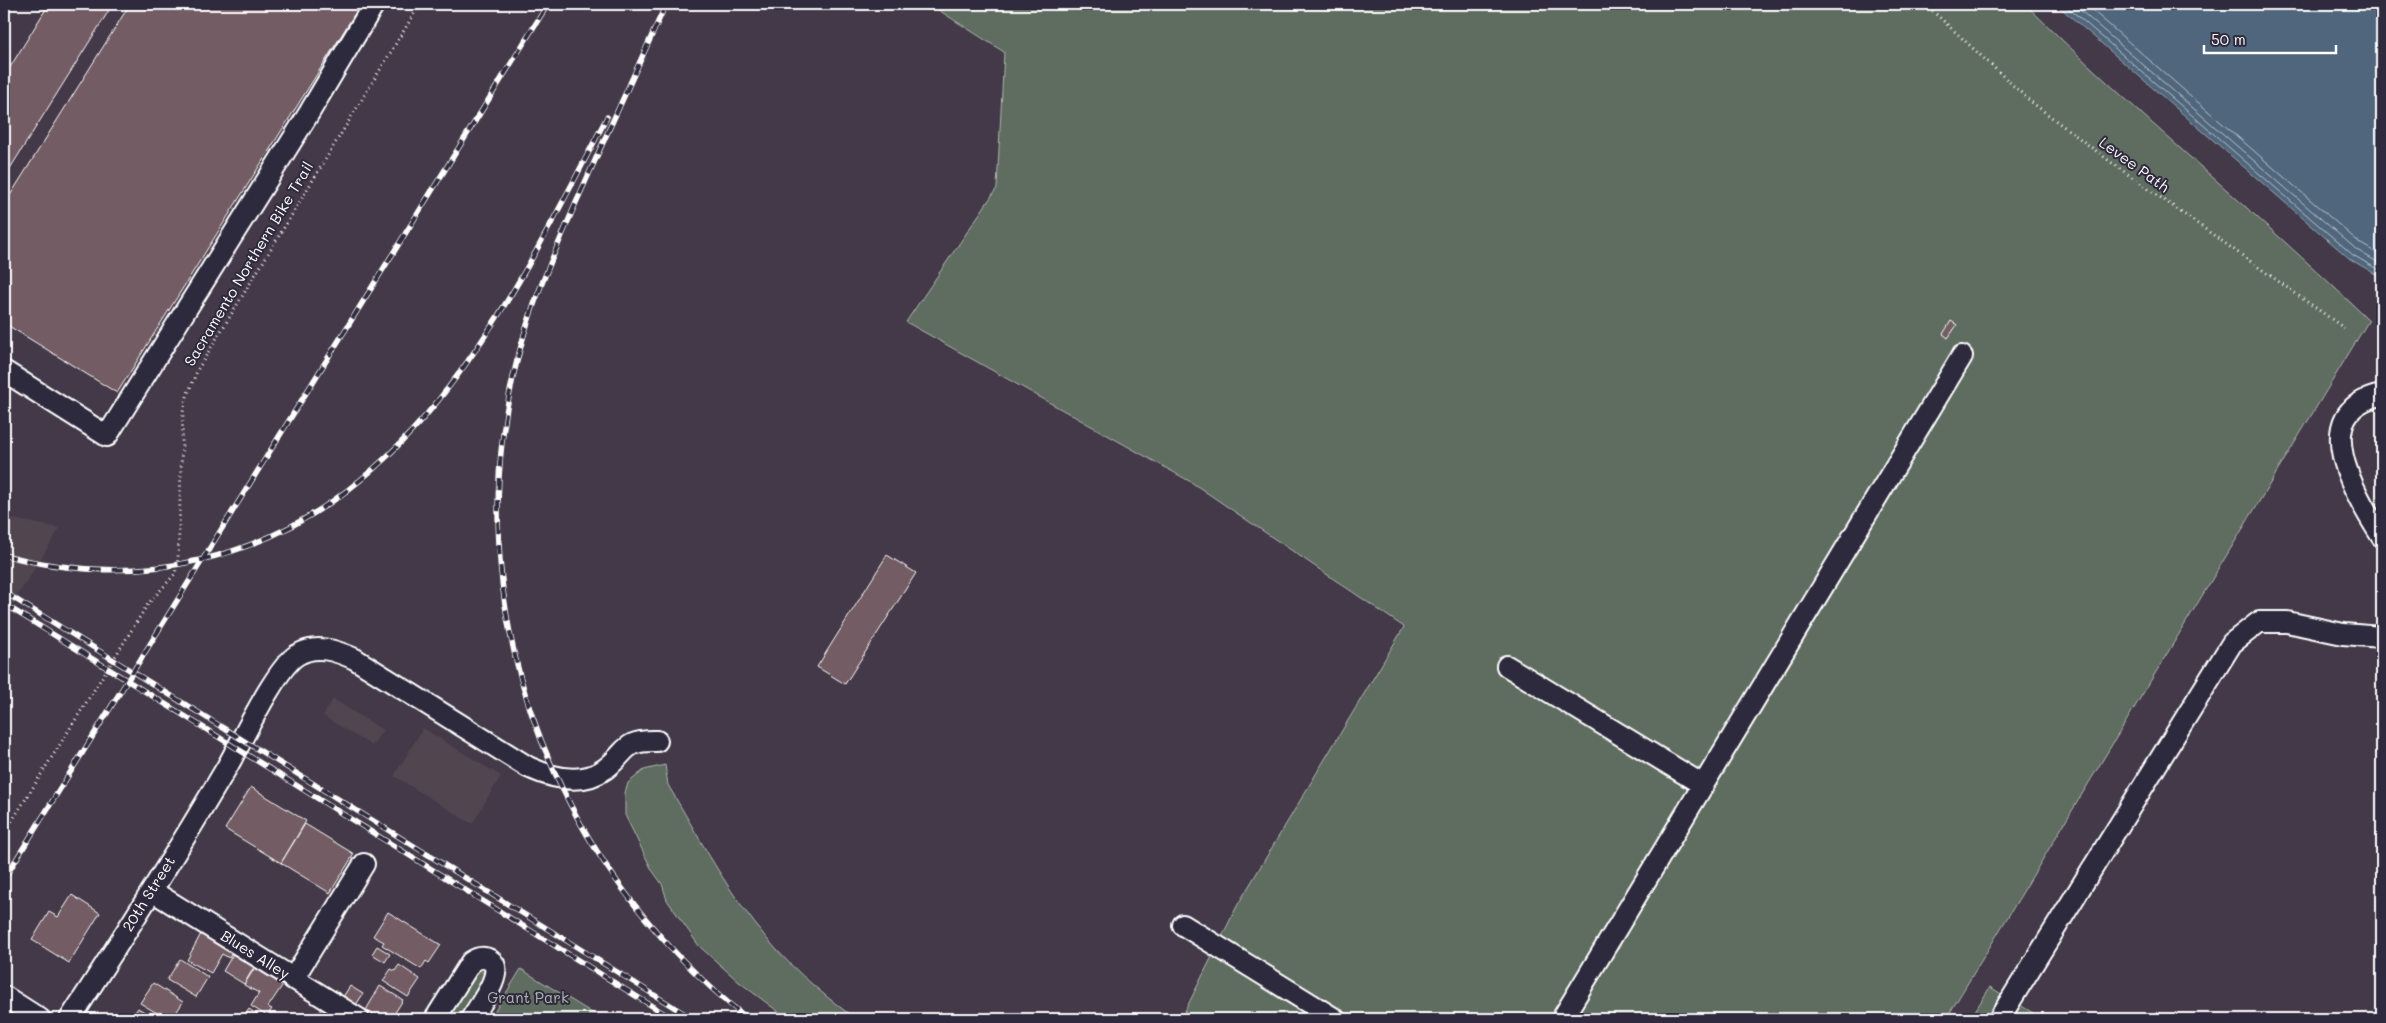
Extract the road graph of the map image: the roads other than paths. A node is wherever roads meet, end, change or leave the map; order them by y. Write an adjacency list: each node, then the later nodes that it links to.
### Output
1 (374, 4): 3 (street)
2 (1962, 356): 9 (street)
3 (4, 371)
4 (2382, 395): 5 (street)
5 (2382, 536)
6 (2382, 637): 22 (street)
7 (1507, 666): 9 (street)
8 (657, 741): 11 (street, 20th Street)
9 (1703, 786): 21 (street)
10 (364, 864): 13 (street)
11 (152, 891): 13 (street, Blues Alley); 16 (street, 20th Street)
12 (1183, 925): 20 (street)
13 (293, 979): 17 (street, Blues Alley)
14 (4, 996): 15 (street)
15 (40, 1019)
16 (70, 1019)
17 (359, 1019)
18 (435, 1019): 19 (street)
19 (471, 1019)
20 (1335, 1019)
21 (1562, 1019)
22 (1999, 1019)

